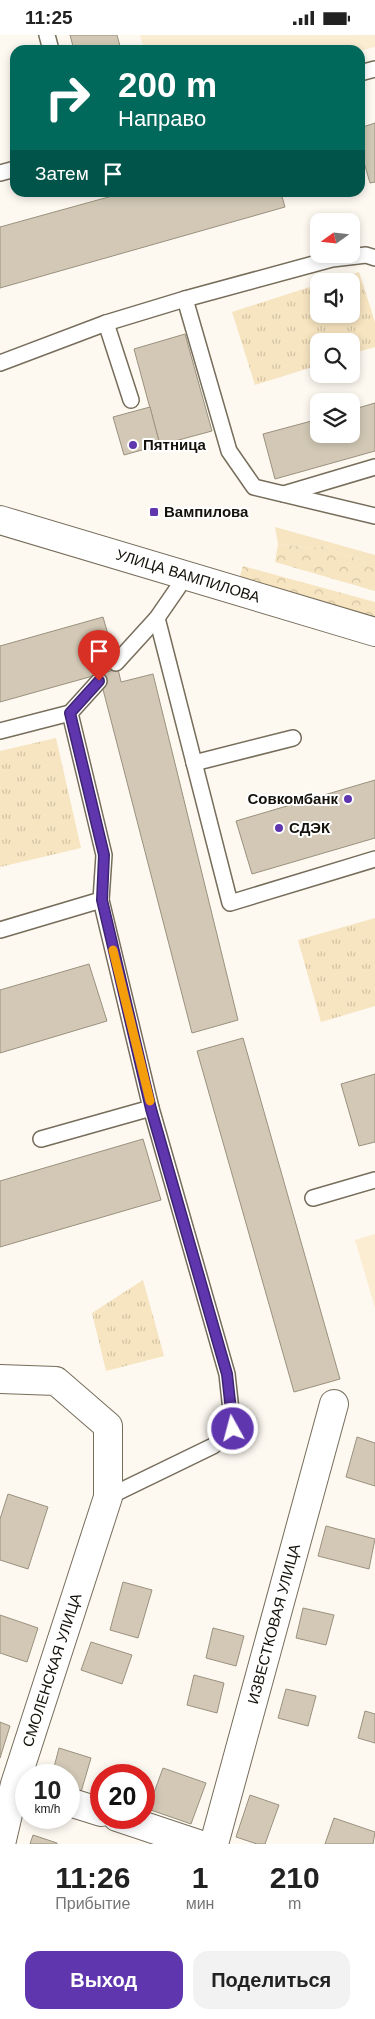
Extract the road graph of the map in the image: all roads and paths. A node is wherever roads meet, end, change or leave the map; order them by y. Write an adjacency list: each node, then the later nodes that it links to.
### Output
1 (375, 258): 2 (lane)
2 (185, 299): 3 (lane); 7 (lane)
3 (106, 323): 4 (lane); 5 (lane)
4 (0, 363)
5 (131, 401)
6 (375, 467): 7 (lane)
7 (282, 494): 8 (lane)
8 (375, 516)
9 (0, 520): 10 (street, УЛИЦА ВАМПИЛОВА)
10 (186, 576): 11 (lane); 12 (street, УЛИЦА ВАМПИЛОВА)
11 (157, 618): 13 (lane); 18 (lane)
12 (375, 632)
13 (116, 663)
14 (99, 681): 15 (lane)
15 (70, 713): 16 (lane); 20 (lane)
16 (0, 731)
17 (293, 739): 18 (lane)
18 (194, 763): 19 (lane)
19 (375, 859)
20 (102, 900): 21 (lane); 22 (lane)
21 (0, 930)
22 (151, 1109): 23 (lane); 28 (lane)
23 (42, 1139)
24 (375, 1180): 25 (lane)
25 (313, 1198)
26 (0, 1379): 28 (street, СМОЛЕНСКАЯ УЛИЦА)
27 (334, 1404): 33 (street, ИЗВЕСТКОВАЯ УЛИЦА)
28 (108, 1497): 29 (street, СМОЛЕНСКАЯ УЛИЦА)
29 (14, 1784): 31 (street, СМОЛЕНСКАЯ УЛИЦА)
30 (153, 1829): 32 (street)
31 (1, 1844)
32 (198, 1844)
33 (214, 1844)

